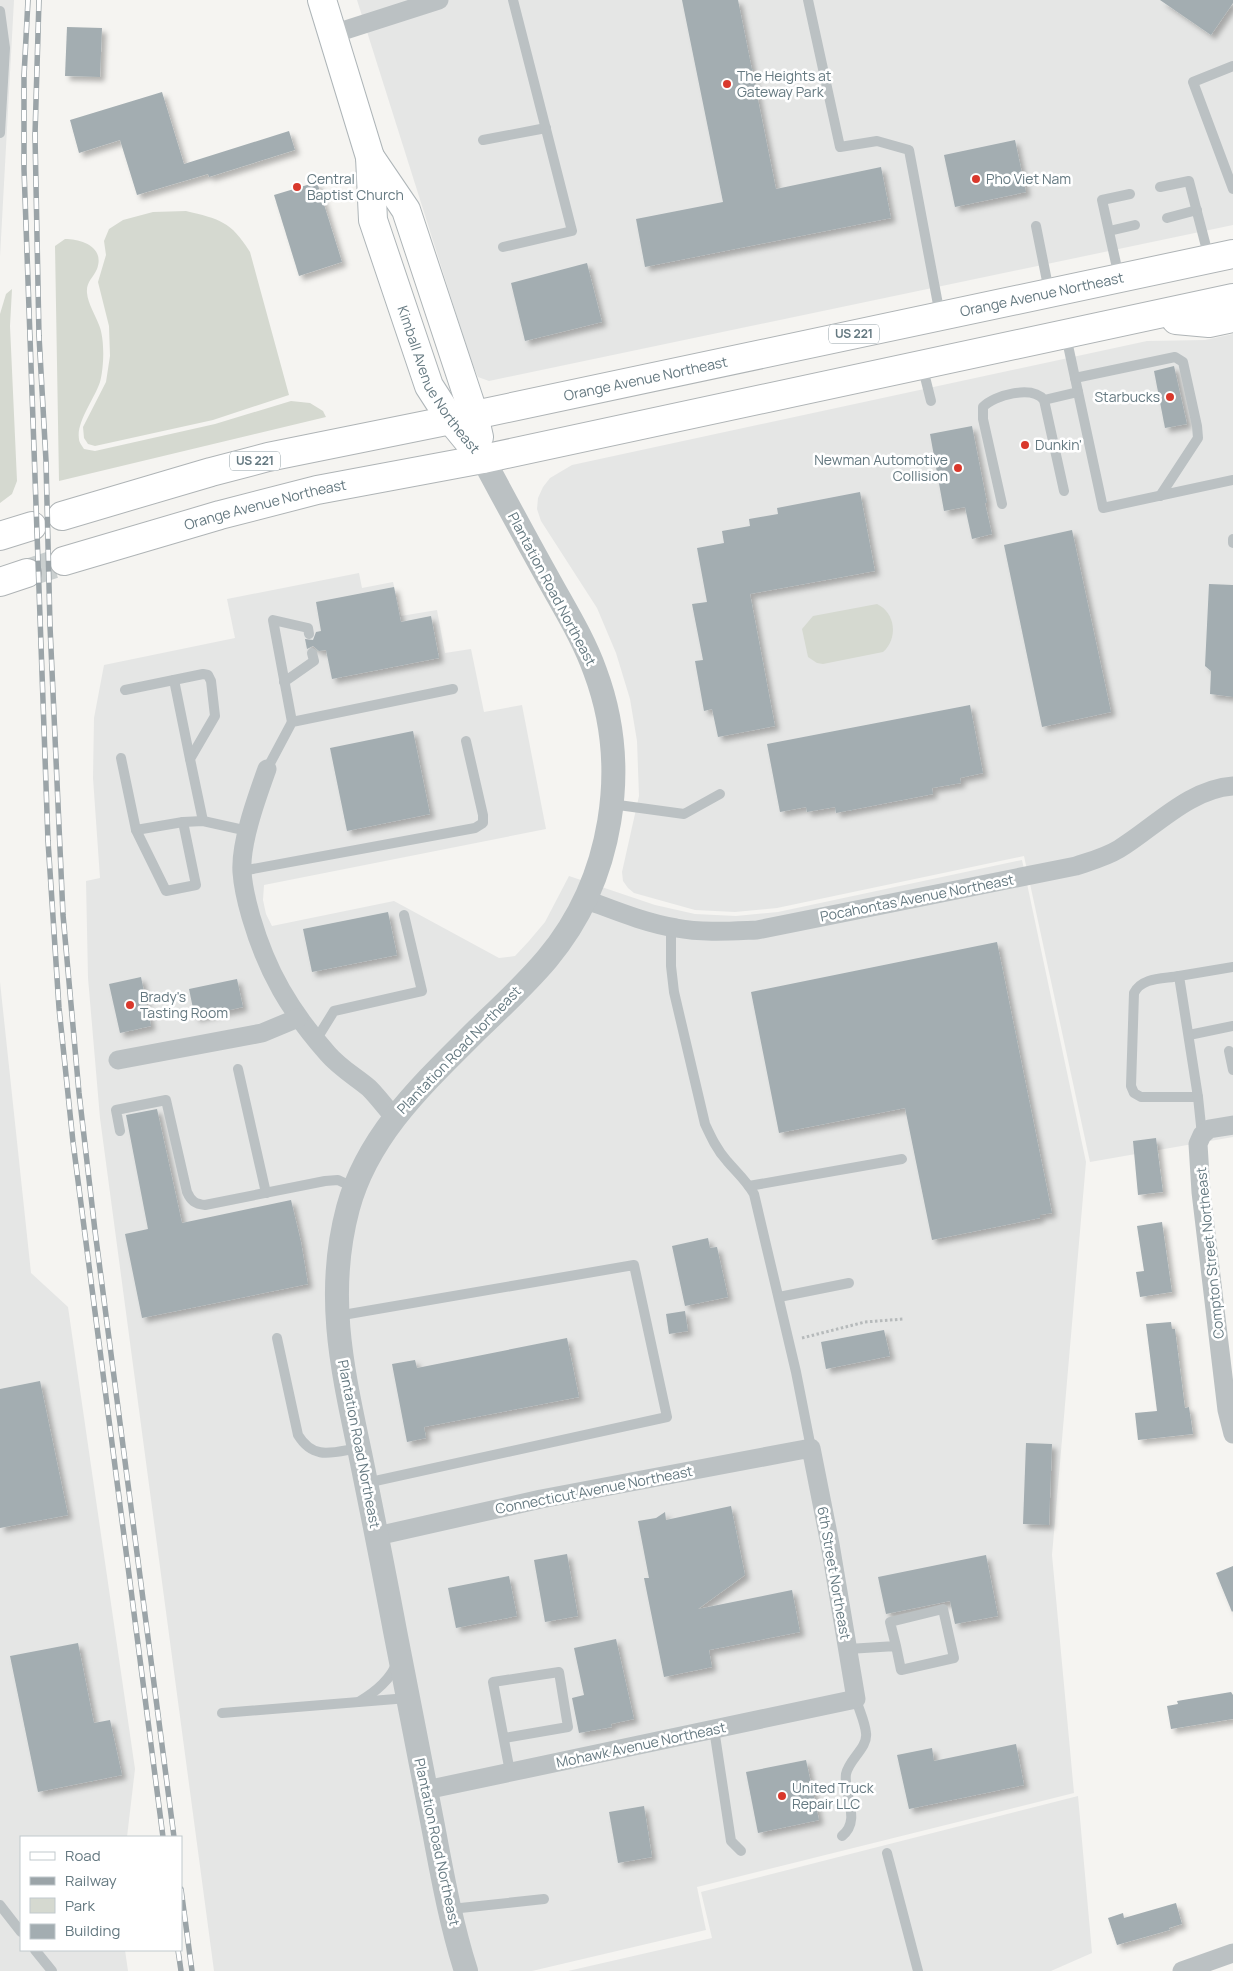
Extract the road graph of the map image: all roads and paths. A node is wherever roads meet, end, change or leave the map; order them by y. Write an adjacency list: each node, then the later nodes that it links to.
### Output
1 (322, 0): 6 (main road, Kimball Avenue Northeast)
2 (439, 0): 6 (street)
3 (512, 0): 8 (lane)
4 (808, 0): 24 (lane)
5 (0, 11): 9 (lane)
6 (333, 34): 33 (main road, Kimball Avenue Northeast)
7 (1233, 66): 12 (lane)
8 (546, 128): 10 (lane); 19 (lane)
9 (0, 133)
10 (483, 140)
11 (1160, 187): 14 (lane)
12 (1233, 189)
13 (1130, 194): 18 (lane)
14 (1197, 210): 15 (lane); 20 (lane)
15 (1167, 218)
16 (1134, 225): 18 (lane)
17 (1036, 226): 22 (lane)
18 (1109, 231): 21 (lane)
19 (503, 247)
20 (1221, 256): 21 (main road, Orange Avenue Northeast / US 221)
21 (1119, 278): 22 (main road, Orange Avenue Northeast / US 221)
22 (1050, 292): 24 (main road, Orange Avenue Northeast / US 221)
23 (1233, 298): 25 (main road, Orange Avenue Northeast)
24 (940, 316): 33 (main road, Orange Avenue Northeast / US 221)
25 (1139, 318): 26 (main road); 27 (main road, Orange Avenue Northeast)
26 (1233, 318)
27 (1066, 333): 28 (main road, Orange Avenue Northeast); 29 (lane)
28 (922, 364): 32 (lane); 34 (main road, Orange Avenue Northeast)
29 (1075, 378): 30 (lane); 37 (lane)
30 (1078, 392): 31 (lane); 37 (lane)
31 (1044, 400): 36 (lane); 38 (lane)
32 (931, 401)
33 (463, 418): 34 (main road, Kimball Avenue Northeast); 39 (main road, Orange Avenue Northeast / US 221)
34 (483, 459): 44 (main road, Orange Avenue Northeast); 60 (street, Plantation Road Northeast)
35 (1233, 480): 37 (lane)
36 (1064, 491)
37 (1160, 496)
38 (1002, 504)
39 (62, 516)
40 (32, 526): 41 (main road)
41 (0, 536)
42 (1233, 539): 43 (lane)
43 (1233, 543)
44 (64, 562)
45 (27, 573): 46 (main road)
46 (0, 582)
47 (309, 634): 50 (lane)
48 (312, 653): 50 (lane)
49 (174, 680): 52 (lane); 56 (lane); 56 (lane)
50 (284, 682): 53 (lane)
51 (453, 689): 53 (lane)
52 (125, 690)
53 (292, 722): 57 (lane)
54 (466, 741): 65 (lane)
55 (121, 758): 63 (lane)
56 (190, 759): 61 (lane)
57 (267, 769): 64 (street)
58 (1233, 786): 68 (street, Pocahontas Avenue Northeast)
59 (720, 794): 60 (lane)
60 (612, 804): 66 (street, Plantation Road Northeast)
61 (203, 821): 62 (lane); 64 (lane)
62 (183, 822): 63 (lane); 63 (lane)
63 (136, 830)
64 (248, 831): 65 (street)
65 (242, 871): 71 (street)
66 (584, 899): 68 (street, Pocahontas Avenue Northeast); 80 (street, Plantation Road Northeast)
67 (404, 915): 74 (lane)
68 (672, 927): 85 (lane)
69 (1233, 967): 70 (lane)
70 (1179, 976): 73 (lane); 79 (lane)
71 (298, 1018): 74 (street); 76 (street)
72 (1233, 1026): 73 (lane)
73 (1188, 1035): 79 (lane)
74 (316, 1040): 80 (street)
75 (1229, 1051): 78 (lane)
76 (118, 1060)
77 (238, 1069): 87 (lane)
78 (1233, 1070)
79 (1198, 1097): 83 (lane)
80 (394, 1117): 86 (street, Plantation Road Northeast)
81 (1233, 1125): 83 (street)
82 (120, 1131): 87 (lane)
83 (1202, 1135): 94 (street, Compton Street Northeast)
84 (902, 1159): 85 (lane)
85 (749, 1186): 89 (lane)
86 (356, 1188): 87 (lane); 90 (street, Plantation Road Northeast)
87 (266, 1193)
88 (849, 1283): 89 (lane)
89 (779, 1297): 93 (lane)
90 (336, 1316): 95 (street, Plantation Road Northeast); 97 (lane)
91 (903, 1320): 93 (path)
92 (277, 1338): 95 (lane)
93 (790, 1342): 96 (lane)
94 (1233, 1434)
95 (359, 1448): 97 (street, Plantation Road Northeast)
96 (811, 1448): 98 (street, Connecticut Avenue Northeast); 100 (street, 6th Street Northeast)
97 (366, 1483): 98 (street, Plantation Road Northeast)
98 (377, 1536): 101 (street, Plantation Road Northeast)
99 (896, 1646): 99 (lane); 100 (lane)
100 (848, 1649): 103 (street, 6th Street Northeast)
101 (399, 1651): 102 (street, Plantation Road Northeast); 104 (lane)
102 (408, 1698): 104 (lane); 109 (street, Plantation Road Northeast)
103 (856, 1699): 106 (street, Mohawk Avenue Northeast); 110 (lane)
104 (360, 1702): 105 (lane)
105 (222, 1713)
106 (714, 1729): 108 (street, Mohawk Avenue Northeast); 111 (lane)
107 (504, 1738): 107 (lane); 108 (lane)
108 (510, 1772): 109 (street, Mohawk Avenue Northeast)
109 (426, 1790): 115 (street, Plantation Road Northeast)
110 (842, 1836)
111 (741, 1851)
112 (887, 1852): 121 (lane)
113 (544, 1899): 115 (lane)
114 (0, 1905): 116 (lane)
115 (451, 1909): 120 (street, Plantation Road Northeast)
116 (20, 1931)
117 (36, 1951): 119 (lane)
118 (1233, 1953): 122 (street)
119 (52, 1971)
120 (466, 1971)
121 (918, 1971)
122 (1182, 1971)

